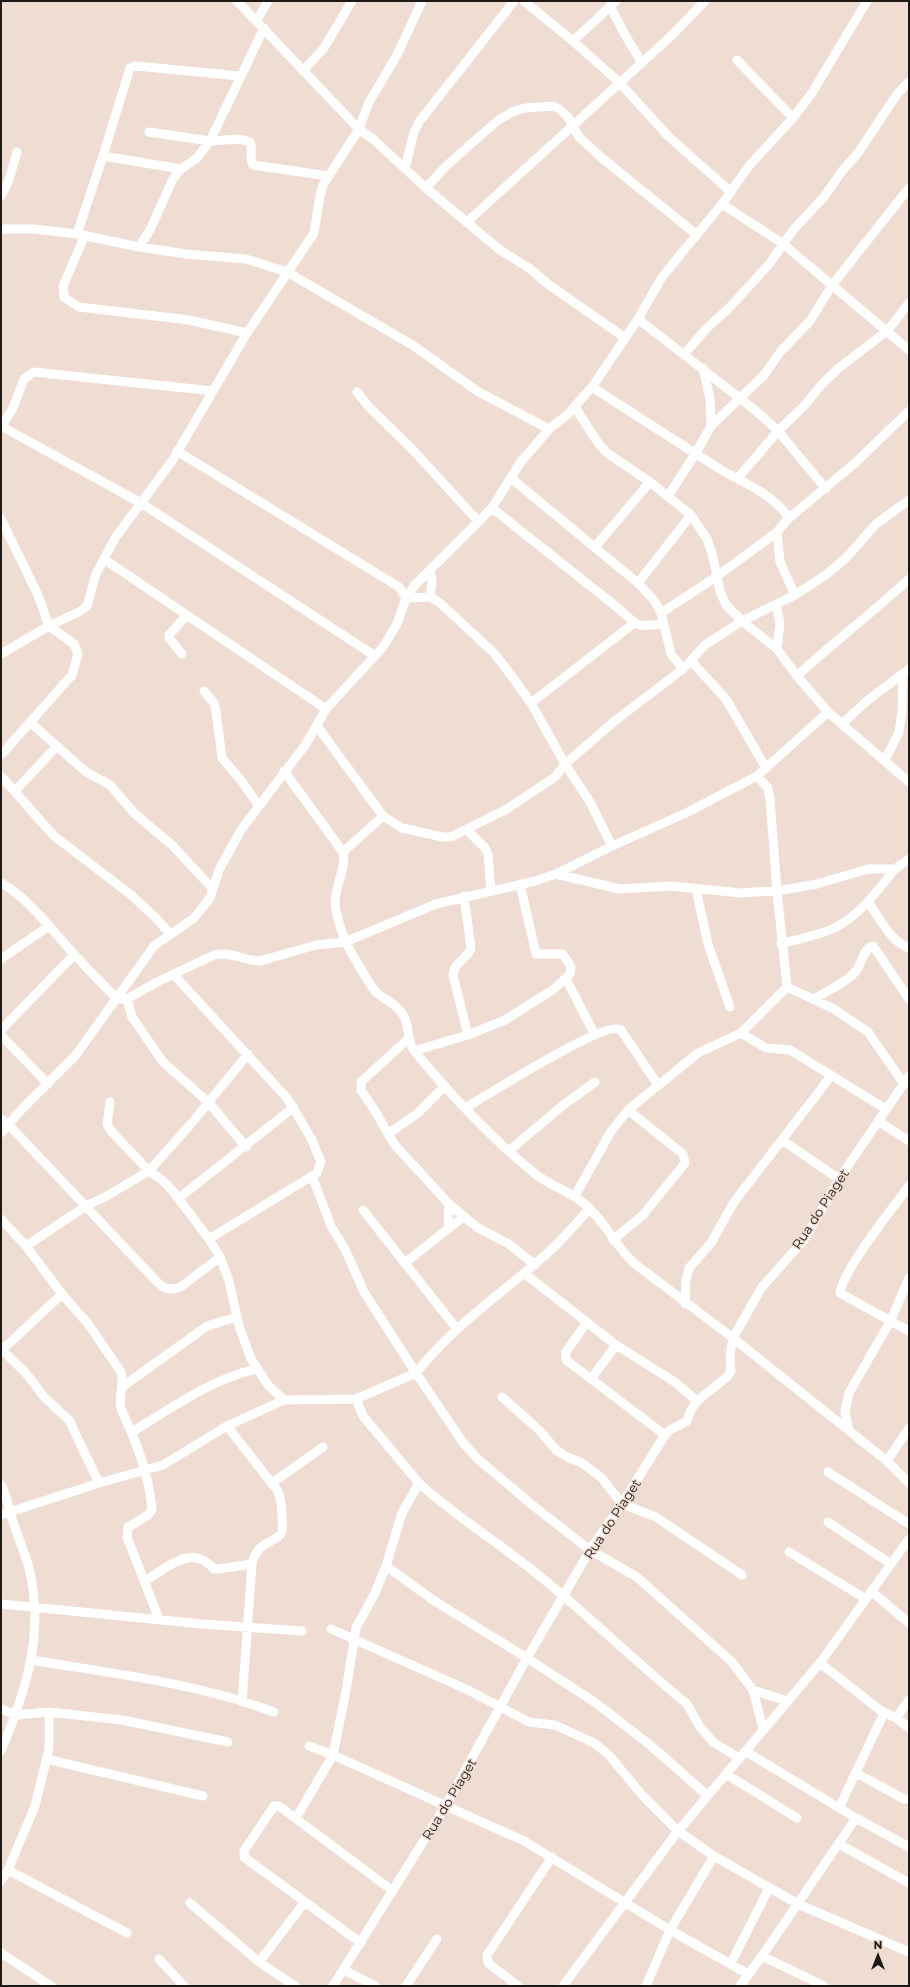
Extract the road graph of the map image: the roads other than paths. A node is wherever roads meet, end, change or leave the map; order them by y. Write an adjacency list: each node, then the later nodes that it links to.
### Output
1 (237, 1): 10 (street)
2 (268, 1): 10 (street)
3 (352, 1): 15 (street)
4 (422, 1): 21 (street)
5 (514, 1): 27 (street)
6 (524, 1): 12 (street)
7 (705, 1): 14 (street)
8 (867, 1): 19 (street)
9 (613, 4): 12 (street); 14 (street)
10 (257, 20): 11 (street)
11 (264, 28): 15 (street); 16 (street)
12 (573, 41): 18 (street)
13 (737, 60): 19 (street)
14 (642, 63): 18 (street)
15 (303, 71): 21 (street)
16 (240, 76): 23 (street); 25 (street)
17 (909, 82): 38 (street)
18 (620, 83): 20 (street); 31 (street)
19 (793, 118): 31 (street)
20 (572, 126): 29 (street); 34 (street); 37 (street)
21 (359, 129): 27 (street); 28 (street)
22 (149, 132): 23 (street)
23 (210, 141): 26 (street); 28 (street)
24 (17, 152): 32 (street)
25 (103, 156): 26 (street); 36 (street)
26 (181, 169): 39 (street)
27 (405, 169): 29 (street)
28 (328, 176): 40 (street)
29 (426, 188): 34 (street)
30 (909, 188): 41 (street)
31 (731, 192): 33 (street)
32 (1, 196)
33 (722, 204): 37 (street); 38 (street)
34 (468, 221): 46 (street)
35 (1, 229): 36 (street)
36 (81, 235): 39 (street); 45 (street)
37 (697, 235): 43 (street)
38 (782, 243): 41 (street); 48 (street)
39 (139, 247): 40 (street)
40 (287, 272): 45 (street); 58 (street)
41 (832, 285): 44 (street); 53 (street)
42 (909, 303): 44 (street)
43 (638, 319): 46 (street); 48 (street)
44 (886, 331): 47 (street); 59 (street)
45 (247, 333): 51 (street)
46 (625, 338): 50 (street)
47 (909, 350)
48 (684, 354): 49 (street)
49 (703, 368): 53 (street); 57 (street)
50 (592, 387): 54 (street); 61 (street)
51 (213, 391): 56 (street); 60 (street)
52 (357, 392): 73 (street)
53 (740, 397): 57 (street); 59 (street)
54 (575, 406): 58 (street); 64 (street)
55 (909, 411): 65 (street)
56 (1, 426): 67 (street)
57 (711, 426): 61 (street)
58 (549, 429): 62 (street)
59 (778, 432): 63 (street); 65 (street)
60 (178, 451): 67 (street); 82 (street)
61 (696, 454): 63 (street); 66 (street)
62 (512, 478): 69 (street); 75 (street)
63 (738, 478): 71 (street)
64 (650, 482): 66 (street); 75 (street)
65 (826, 489): 71 (street)
66 (668, 496): 70 (street)
67 (141, 504): 76 (street); 96 (street)
68 (907, 506): 83 (street)
69 (492, 508): 73 (street); 90 (street)
70 (691, 515): 78 (street); 80 (street)
71 (789, 518): 74 (street)
72 (1, 519): 92 (street)
73 (478, 521): 77 (street)
74 (777, 532): 78 (street); 83 (street)
75 (595, 547): 80 (street)
76 (104, 559): 88 (street); 92 (street)
77 (430, 570): 81 (street); 84 (street)
78 (716, 577): 87 (street); 89 (street)
79 (909, 580): 100 (street)
80 (638, 583): 87 (street)
81 (414, 586): 82 (street); 85 (street)
82 (399, 587): 85 (street)
83 (795, 595): 86 (street)
84 (430, 597): 85 (street); 102 (street)
85 (406, 598): 96 (street)
86 (776, 604): 89 (street); 93 (street)
87 (661, 613): 91 (street)
88 (187, 615): 95 (street); 103 (street)
89 (742, 621): 93 (street); 97 (street)
90 (633, 624): 91 (street); 102 (street)
91 (663, 624): 98 (street)
92 (49, 626): 94 (street); 105 (street)
93 (777, 649): 100 (street)
94 (1, 654)
95 (182, 654)
96 (375, 656): 103 (street)
97 (691, 661): 98 (street); 112 (street)
98 (683, 669): 111 (street)
99 (906, 671): 106 (street); 110 (street)
100 (796, 676): 104 (street)
101 (204, 691): 118 (street)
102 (531, 703): 111 (street)
103 (326, 709): 107 (street)
104 (828, 712): 106 (street); 112 (street)
105 (31, 723): 108 (street); 109 (street)
106 (843, 723): 110 (street)
107 (318, 726): 113 (street); 119 (street)
108 (57, 746): 117 (street); 128 (street)
109 (1, 755)
110 (885, 760): 116 (street)
111 (565, 764): 120 (street); 121 (street)
112 (766, 768): 115 (street)
113 (284, 771): 118 (street); 122 (street)
114 (1, 776): 117 (street)
115 (757, 776): 121 (street); 131 (street)
116 (909, 782)
117 (15, 791): 135 (street)
118 (259, 806): 128 (street)
119 (383, 816): 120 (street); 122 (street)
120 (467, 830): 130 (street)
121 (612, 846): 125 (street)
122 (343, 852): 136 (street)
123 (909, 859): 124 (street)
124 (895, 869): 131 (street); 133 (street)
125 (556, 874): 127 (street); 129 (street)
126 (1, 883): 134 (street)
127 (520, 884): 130 (street); 142 (street)
128 (214, 889): 135 (street)
129 (696, 889): 131 (street); 147 (street)
130 (490, 891): 132 (street)
131 (777, 891): 137 (street)
132 (464, 896): 136 (street); 151 (street)
133 (868, 902): 137 (street); 138 (street)
134 (49, 926): 139 (street); 140 (street)
135 (170, 934): 144 (street)
136 (345, 942): 141 (street); 153 (street)
137 (781, 944): 143 (street)
138 (909, 948)
139 (74, 954): 144 (street); 148 (street)
140 (1, 959)
141 (174, 974): 144 (street); 155 (street)
142 (566, 979): 151 (street); 152 (street)
143 (787, 986): 145 (street); 149 (street)
144 (122, 999): 159 (street); 164 (street)
145 (814, 999): 146 (street); 160 (street)
146 (909, 999)
147 (730, 1006)
148 (1, 1030)
149 (741, 1033): 156 (street); 161 (street)
150 (1, 1035): 159 (street)
151 (468, 1035): 154 (street)
152 (595, 1035): 161 (street); 166 (street)
153 (408, 1039): 154 (street); 172 (street)
154 (414, 1052): 162 (street)
155 (248, 1054): 164 (street); 165 (street)
156 (831, 1076): 167 (street); 173 (street)
157 (909, 1076): 160 (street, Rua do Piaget)
158 (595, 1082): 176 (street)
159 (48, 1084): 170 (street)
160 (904, 1084): 167 (street, Rua do Piaget)
161 (658, 1085): 168 (street)
162 (445, 1086): 166 (street); 172 (street)
163 (110, 1102): 177 (street)
164 (208, 1103): 175 (street); 177 (street)
165 (294, 1107): 175 (street); 178 (street)
166 (466, 1108): 176 (street)
167 (886, 1109): 169 (street, Rua do Piaget)
168 (628, 1110): 181 (street); 191 (street)
169 (878, 1121): 174 (street); 179 (street, Rua do Piaget)
170 (4, 1122): 171 (street); 184 (street)
171 (1, 1133)
172 (388, 1134): 183 (street)
173 (782, 1140): 179 (street); 199 (street)
174 (909, 1141)
175 (246, 1147): 182 (street)
176 (510, 1150): 181 (street)
177 (149, 1171): 182 (street); 184 (street)
178 (312, 1176): 190 (street); 209 (street)
179 (839, 1179): 205 (street, Rua do Piaget)
180 (909, 1186): 201 (street)
181 (575, 1196): 185 (street)
182 (179, 1198): 190 (street)
183 (448, 1204): 187 (street); 189 (street)
184 (86, 1206): 192 (street); 193 (street)
185 (590, 1208): 191 (street); 195 (street)
186 (363, 1210): 194 (street)
187 (463, 1217): 189 (street); 195 (street)
188 (1, 1219): 192 (street)
189 (448, 1229): 194 (street)
190 (209, 1239): 193 (street)
191 (612, 1240): 199 (street)
192 (26, 1246): 198 (street)
193 (220, 1257): 200 (street)
194 (406, 1262): 203 (street)
195 (535, 1264): 196 (street)
196 (524, 1273): 202 (street); 203 (street)
197 (909, 1278): 201 (street)
198 (62, 1294): 207 (street); 211 (street)
199 (685, 1304): 205 (street)
200 (237, 1317): 208 (street); 211 (street)
201 (891, 1320): 204 (street); 218 (street)
202 (587, 1322): 206 (street); 210 (street)
203 (457, 1329): 209 (street)
204 (909, 1331)
205 (733, 1338): 215 (street, Rua do Piaget); 218 (street)
206 (616, 1344): 210 (street); 215 (street)
207 (3, 1347): 225 (street)
208 (257, 1370): 214 (street); 219 (street)
209 (416, 1373): 213 (street); 235 (street)
210 (591, 1379): 220 (street)
211 (122, 1387): 219 (street)
212 (502, 1397): 230 (street)
213 (356, 1399): 214 (street); 227 (street)
214 (284, 1400): 216 (street)
215 (697, 1402): 220 (street, Rua do Piaget)
216 (227, 1426): 223 (street); 226 (street)
217 (909, 1428): 222 (street)
218 (849, 1431): 222 (street)
219 (132, 1432): 223 (street)
220 (665, 1435): 230 (street, Rua do Piaget)
221 (323, 1447): 226 (street)
222 (887, 1461): 228 (street)
223 (144, 1472): 225 (street); 241 (street)
224 (828, 1472): 233 (street)
225 (99, 1483): 231 (street)
226 (272, 1483): 237 (street)
227 (419, 1483): 239 (street); 242 (street)
228 (909, 1483)
229 (1, 1485): 231 (street)
230 (622, 1504): 235 (street, Rua do Piaget); 240 (street)
231 (5, 1514): 245 (street)
232 (828, 1522): 238 (street)
233 (909, 1524)
234 (909, 1539): 238 (street)
235 (590, 1550): 242 (street, Rua do Piaget); 255 (street)
236 (789, 1552): 243 (street)
237 (252, 1564): 241 (street); 248 (street)
238 (891, 1564): 243 (street)
239 (386, 1566): 251 (street); 252 (street)
240 (742, 1575)
241 (145, 1581): 246 (street)
242 (563, 1595): 252 (street, Rua do Piaget); 271 (street)
243 (869, 1595): 247 (street); 254 (street)
244 (1, 1604): 245 (street)
245 (34, 1607): 246 (street); 253 (street)
246 (159, 1619): 248 (street)
247 (909, 1623)
248 (248, 1628): 250 (street); 258 (street)
249 (331, 1629): 251 (street)
250 (302, 1631)
251 (354, 1640): 259 (street); 272 (street)
252 (527, 1658): 259 (street, Rua do Piaget); 276 (street)
253 (32, 1660): 258 (street); 264 (street)
254 (820, 1663): 257 (street); 263 (street)
255 (753, 1690): 257 (street); 267 (street)
256 (909, 1700): 265 (street)
257 (787, 1701): 267 (street)
258 (242, 1702): 262 (street)
259 (501, 1707): 279 (street, Rua do Piaget); 284 (street)
260 (1, 1709): 264 (street)
261 (50, 1712): 264 (street); 268 (street); 273 (street)
262 (274, 1712)
263 (884, 1713): 265 (street); 274 (street)
264 (16, 1715): 270 (street)
265 (896, 1718): 266 (street)
266 (909, 1728)
267 (763, 1729): 271 (street)
268 (228, 1742)
269 (308, 1746): 272 (street)
270 (1, 1751)
271 (742, 1754): 275 (street); 280 (street)
272 (333, 1755): 279 (street); 281 (street)
273 (46, 1758): 277 (street); 289 (street)
274 (856, 1773): 278 (street); 280 (street)
275 (726, 1774): 276 (street); 282 (street)
276 (707, 1795): 284 (street)
277 (203, 1796)
278 (909, 1799)
279 (446, 1806): 288 (street); 293 (street, Rua do Piaget)
280 (839, 1808): 283 (street)
281 (296, 1818): 293 (street); 294 (street)
282 (797, 1818)
283 (856, 1818): 285 (street); 286 (street)
284 (678, 1831): 287 (street); 296 (street)
285 (839, 1844): 291 (street); 297 (street)
286 (909, 1847)
287 (714, 1856): 292 (street); 298 (street)
288 (552, 1857): 296 (street); 316 (street)
289 (8, 1870): 290 (street); 299 (street)
290 (1, 1881)
291 (909, 1883)
292 (769, 1888): 297 (street); 307 (street)
293 (393, 1891): 301 (street, Rua do Piaget)
294 (305, 1902): 301 (street); 306 (street)
295 (190, 1903): 306 (street)
296 (624, 1903): 298 (street); 317 (street)
297 (798, 1904): 302 (street); 304 (street)
298 (670, 1930): 307 (street); 318 (street)
299 (127, 1933)
300 (437, 1939): 315 (street)
301 (361, 1943): 308 (street, Rua do Piaget)
302 (909, 1952)
303 (1, 1953): 310 (street)
304 (762, 1956): 309 (street); 320 (street)
305 (159, 1959): 311 (street)
306 (259, 1962): 312 (street)
307 (731, 1963): 309 (street)
308 (344, 1970): 313 (street, Rua do Piaget); 314 (street)
309 (748, 1974): 319 (street)
310 (52, 1986)
311 (184, 1986)
312 (295, 1986)
313 (333, 1986)
314 (374, 1986)
315 (406, 1986)
316 (518, 1986)
317 (563, 1986)
318 (646, 1986)
319 (740, 1986)
320 (824, 1986)

